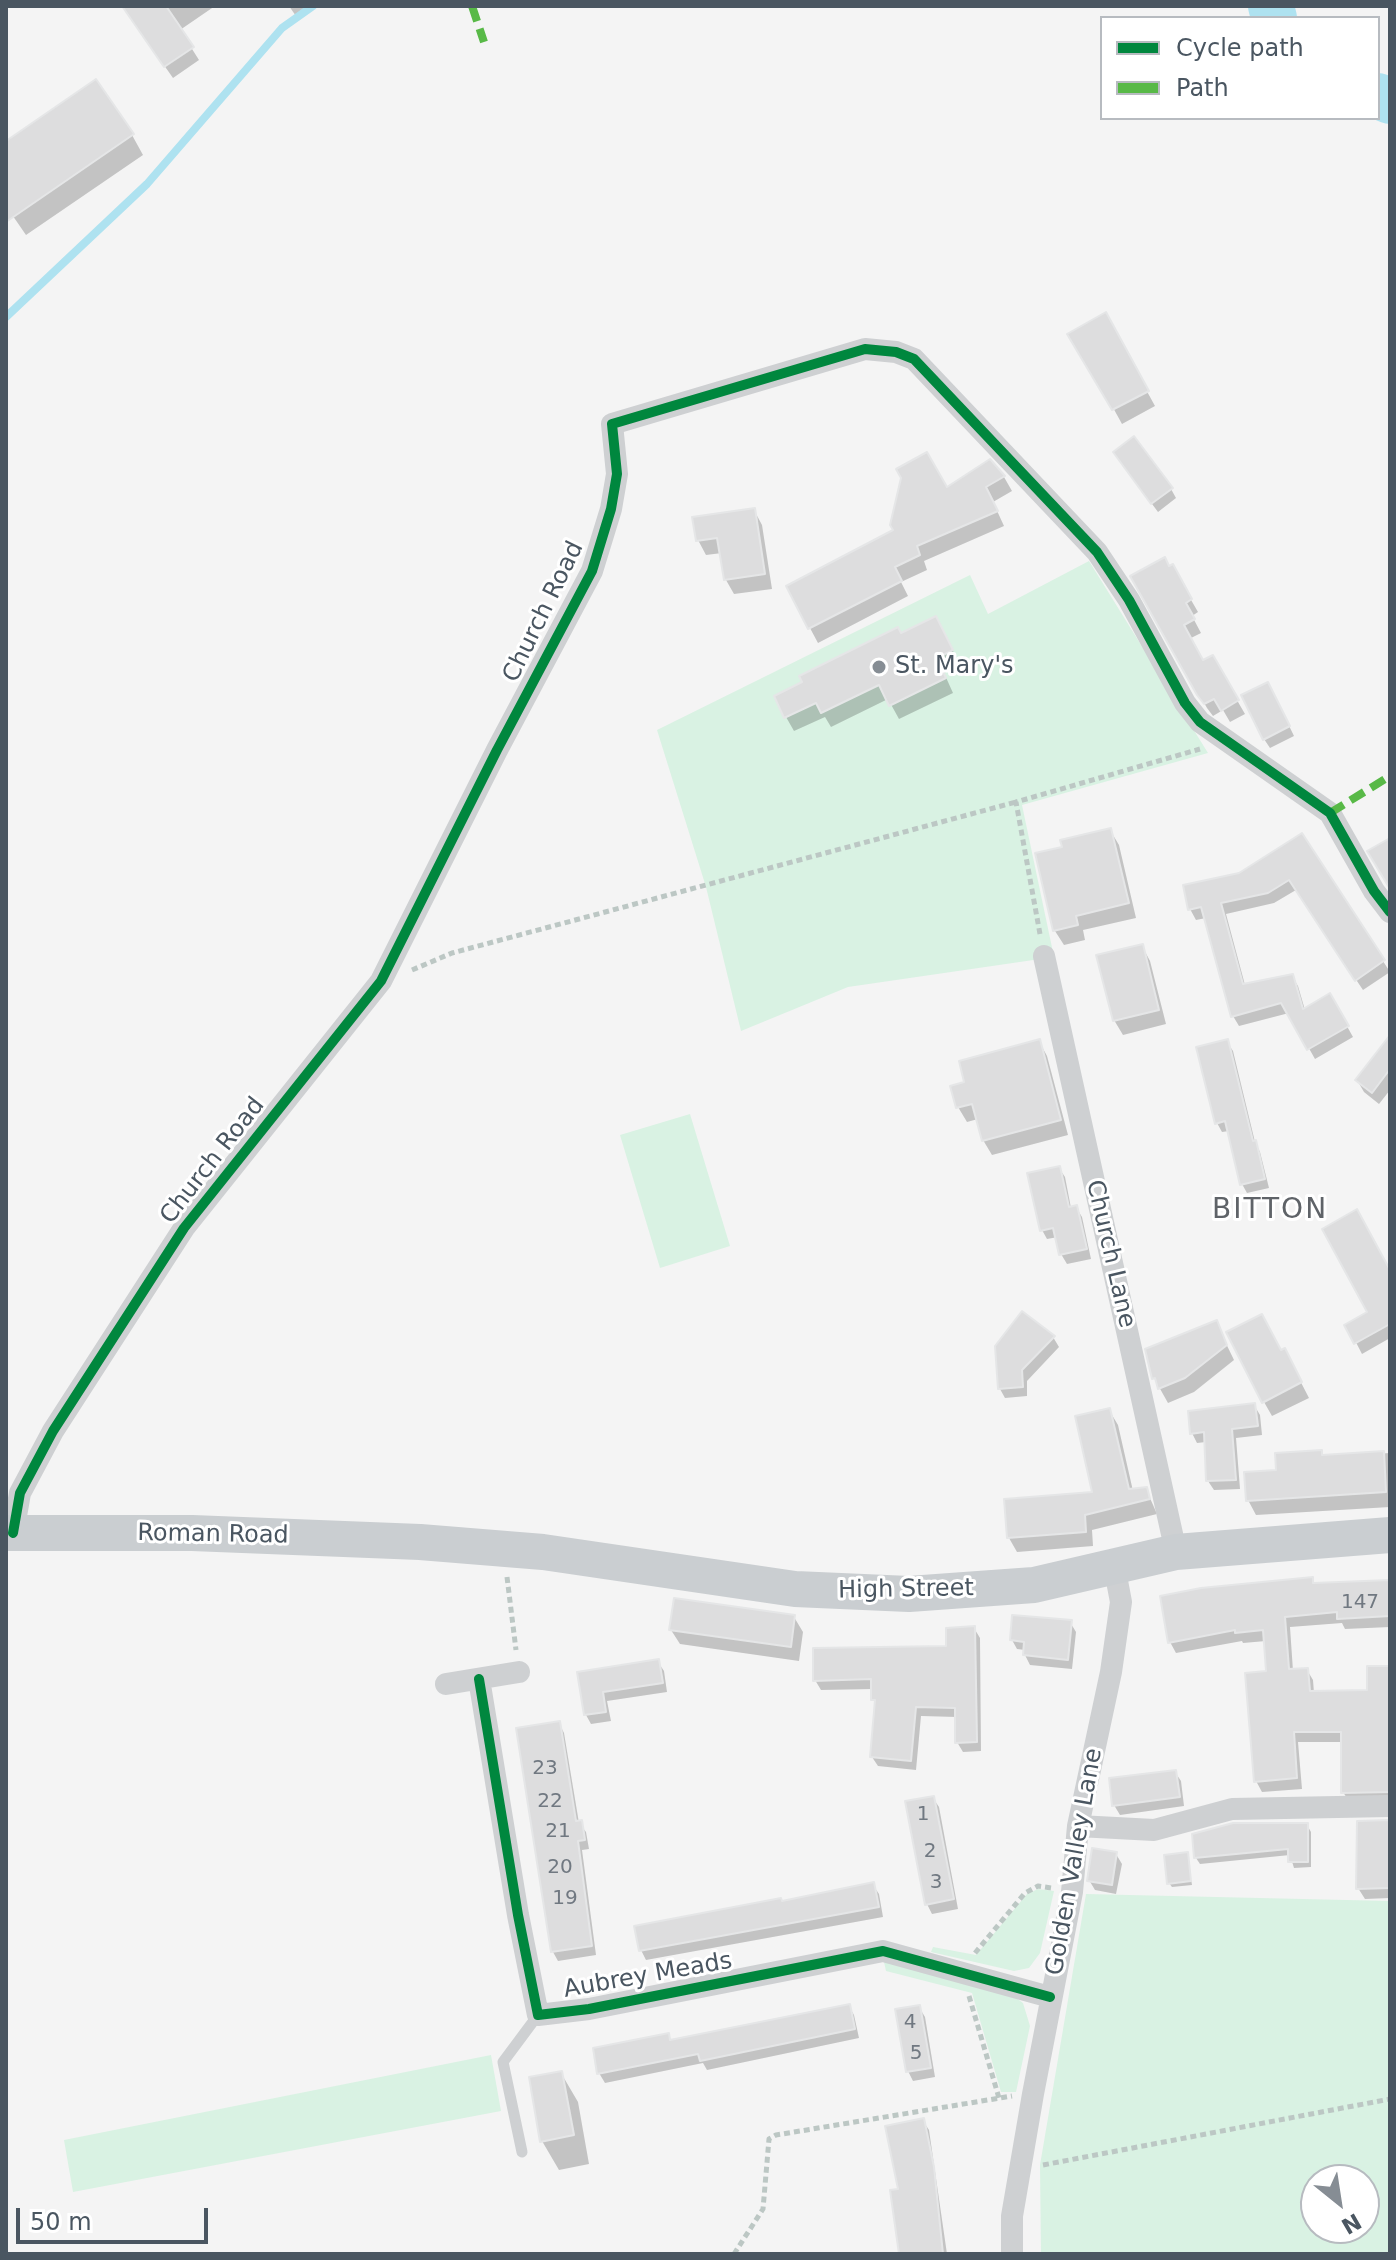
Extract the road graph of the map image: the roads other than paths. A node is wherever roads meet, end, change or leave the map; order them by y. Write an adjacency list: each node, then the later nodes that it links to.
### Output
1 (1390, 912): 3 (street, Church Road)
2 (1044, 956): 6 (street, Church Lane)
3 (10, 1533): 5 (main road, Roman Road)
4 (1390, 1535): 6 (main road, High Street)
5 (420, 1542): 7 (main road, High Street)
6 (1176, 1552): 7 (main road, High Street)
7 (1114, 1565): 12 (street, Golden Valley Lane)
8 (519, 1672): 9 (street)
9 (479, 1679): 10 (street); 14 (street, Aubrey Meads)
10 (446, 1684)
11 (1390, 1806): 12 (street)
12 (1078, 1826): 13 (street, Golden Valley Lane)
13 (1050, 1997): 14 (street, Aubrey Meads); 16 (street, Golden Valley Lane)
14 (538, 2015): 15 (lane)
15 (522, 2152)
16 (1012, 2254)

